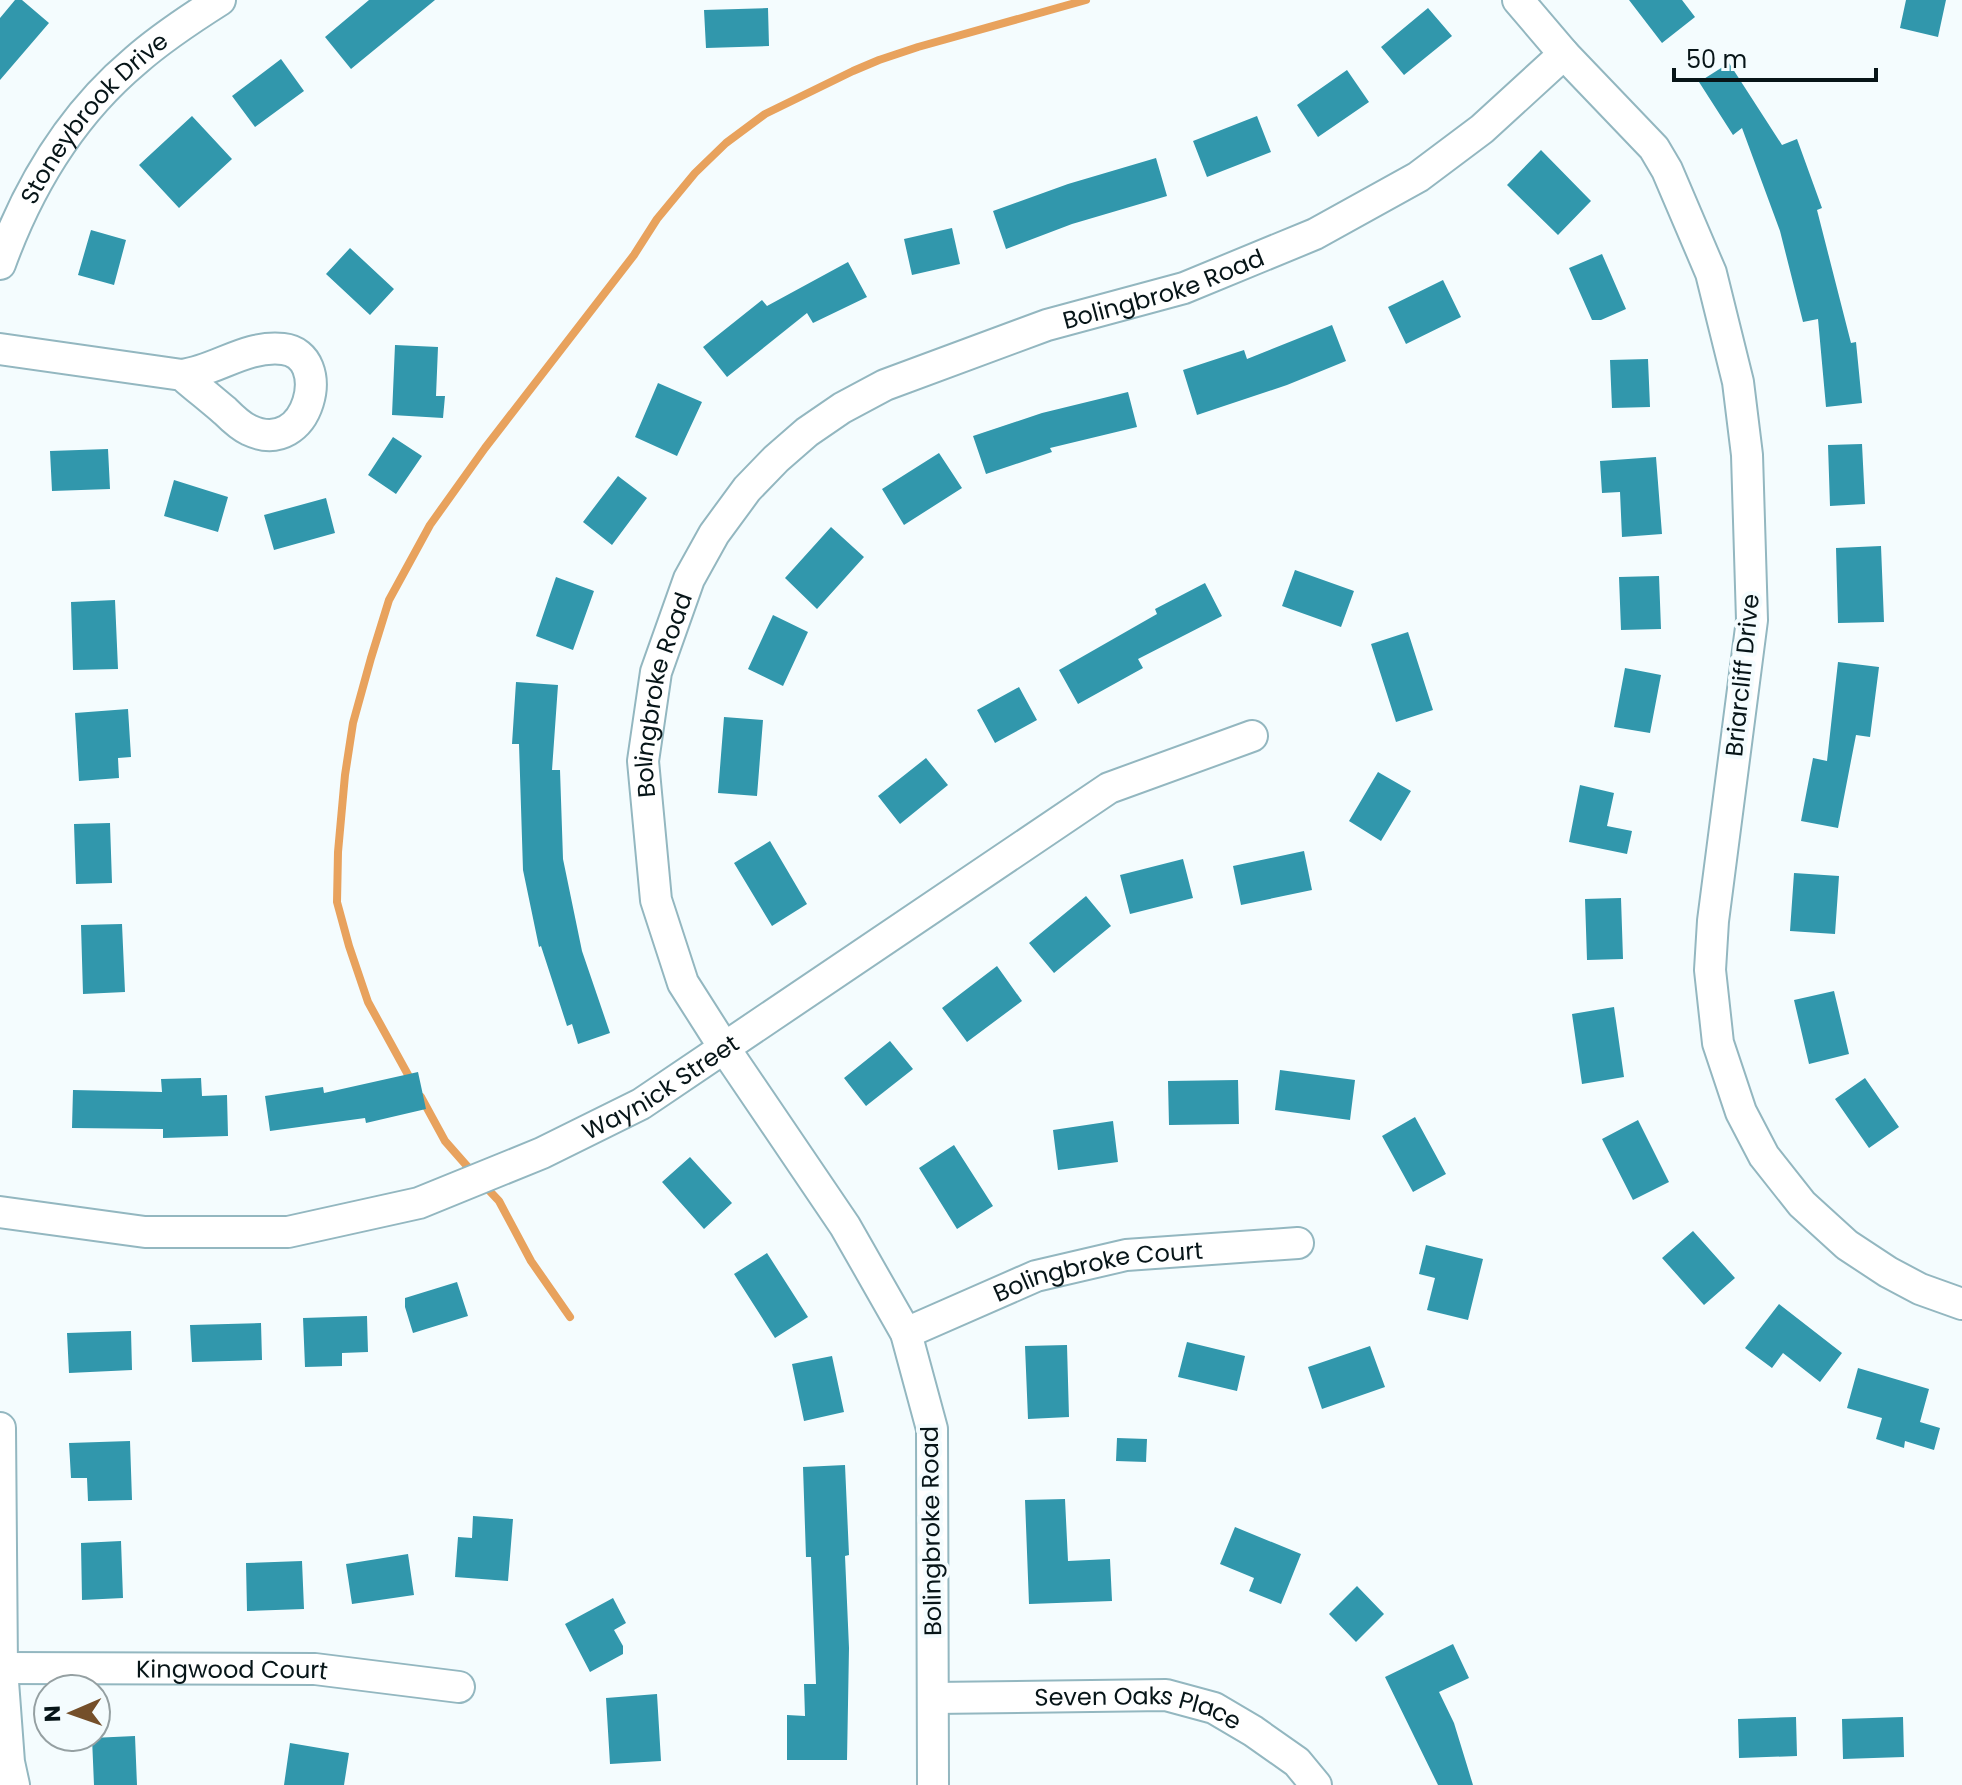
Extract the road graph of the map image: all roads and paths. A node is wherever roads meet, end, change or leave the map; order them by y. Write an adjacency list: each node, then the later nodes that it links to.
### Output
1 (220, 0): 4 (street, Stoneybrook Drive)
2 (1518, 0): 3 (street, Briarcliff Drive)
3 (1564, 54): 8 (street, Bolingbroke Road); 11 (street, Briarcliff Drive)
4 (0, 264)
5 (0, 349): 6 (street)
6 (182, 375)
7 (1252, 736): 8 (street, Waynick Street)
8 (725, 1049): 9 (street, Waynick Street); 12 (street, Bolingbroke Road)
9 (0, 1212)
10 (1298, 1243): 12 (street, Bolingbroke Court)
11 (1962, 1304)
12 (906, 1333): 16 (street, Bolingbroke Road)
13 (0, 1428): 14 (street)
14 (2, 1668): 15 (street, Kingwood Court); 17 (street)
15 (459, 1687)
16 (934, 1698): 18 (street, Bolingbroke Road); 19 (street, Seven Oaks Place)
17 (14, 1785)
18 (933, 1785)
19 (1316, 1785)

